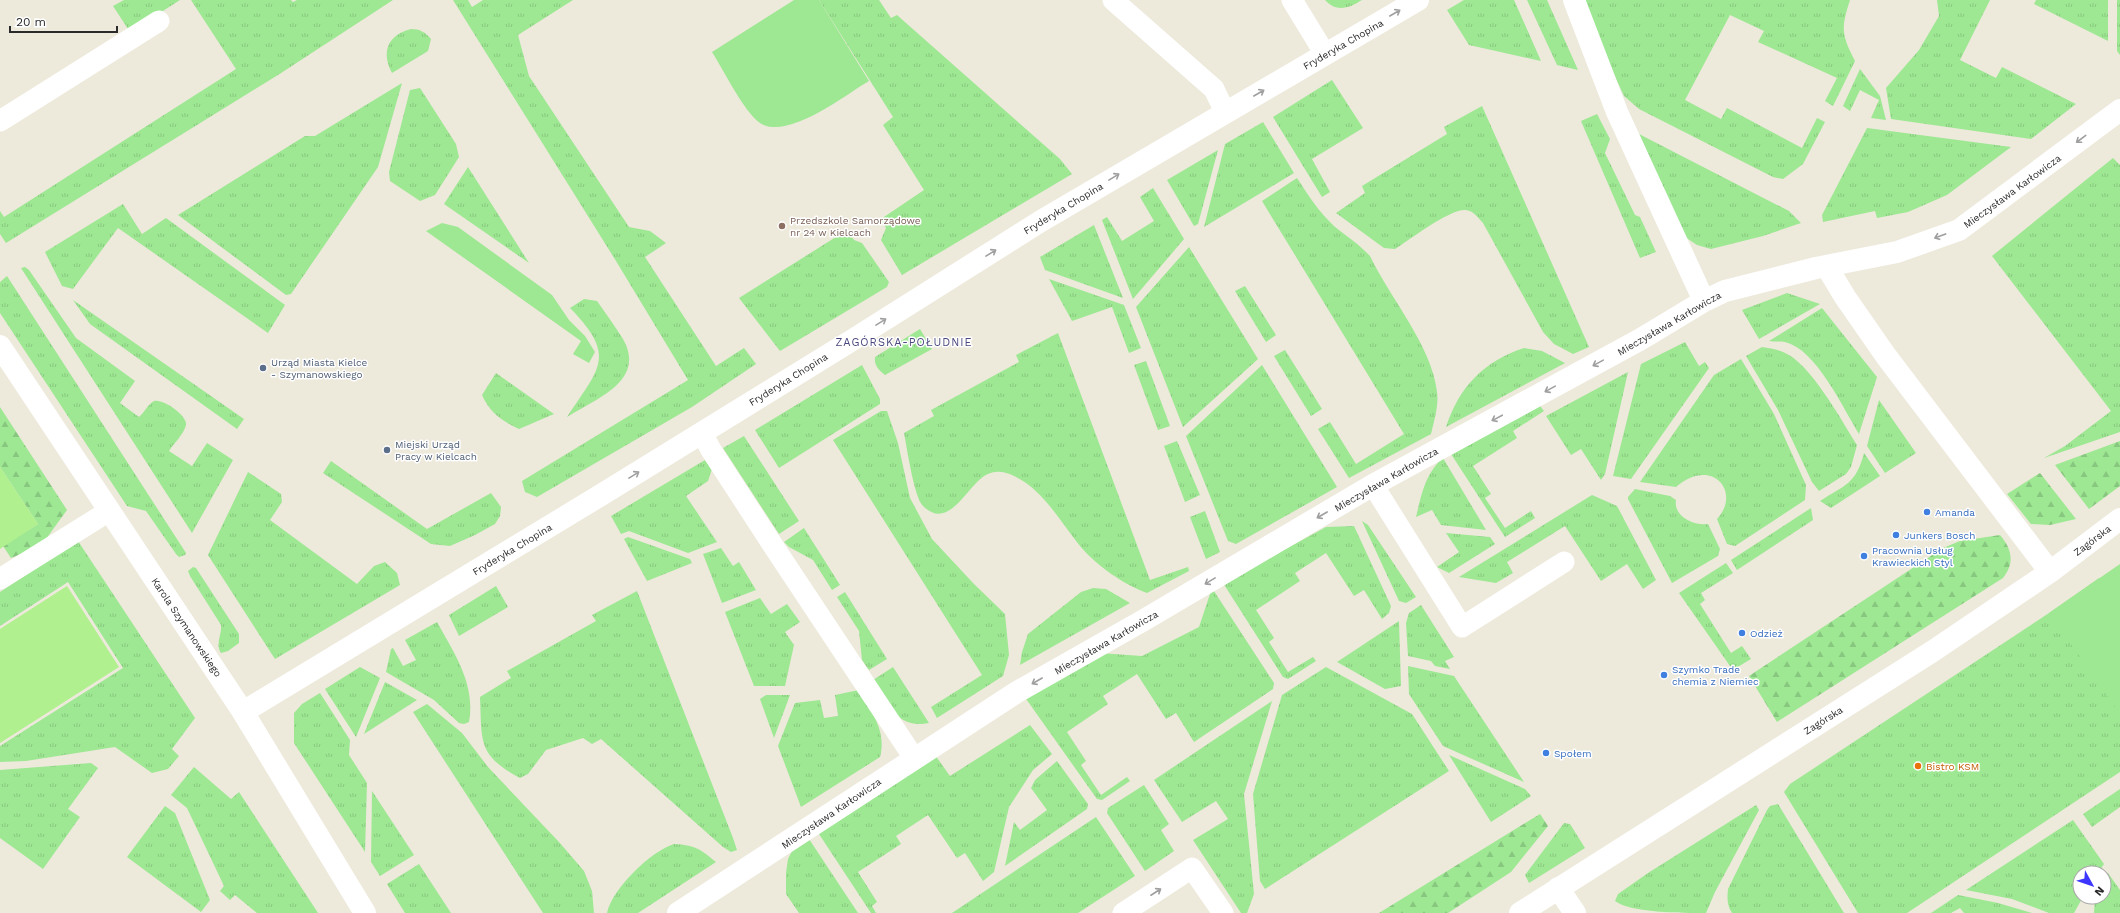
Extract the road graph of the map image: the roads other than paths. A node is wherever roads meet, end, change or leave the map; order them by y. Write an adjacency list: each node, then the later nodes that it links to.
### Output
1 (1113, 0): 8 (lane)
2 (1292, 0): 6 (lane)
3 (1418, 0): 6 (street, Fryderyka Chopina, one-way to 3)
4 (1574, 0): 11 (street)
5 (159, 21): 9 (lane)
6 (1325, 54): 8 (street, Fryderyka Chopina, one-way to 6)
7 (2120, 110): 10 (street, Mieczysława Karłowicza, one-way to 10)
8 (1225, 112): 13 (street, Fryderyka Chopina, one-way to 8)
9 (0, 121)
10 (1827, 266): 11 (street, Mieczysława Karłowicza); 18 (street)
11 (1704, 301): 14 (street, Mieczysława Karłowicza, one-way to 14)
12 (0, 346): 15 (street, Karola Szymanowskiego)
13 (702, 433): 20 (street, Fryderyka Chopina, one-way to 13); 21 (lane)
14 (1373, 485): 17 (lane); 21 (street, Mieczysława Karłowicza, one-way to 21)
15 (109, 511): 19 (lane); 20 (street, Karola Szymanowskiego)
16 (2120, 519): 18 (street, Zagórska)
17 (1564, 562)
18 (2050, 572): 22 (street, Zagórska)
19 (0, 579)
20 (243, 712): 23 (street, Karola Szymanowskiego)
21 (914, 758): 24 (street, Mieczysława Karłowicza)
22 (1558, 888): 27 (street, Zagórska); 28 (street)
23 (365, 913)
24 (678, 913)
25 (1123, 913): 26 (lane, one-way to 26)
26 (1223, 913)
27 (1520, 913)
28 (1575, 913)

